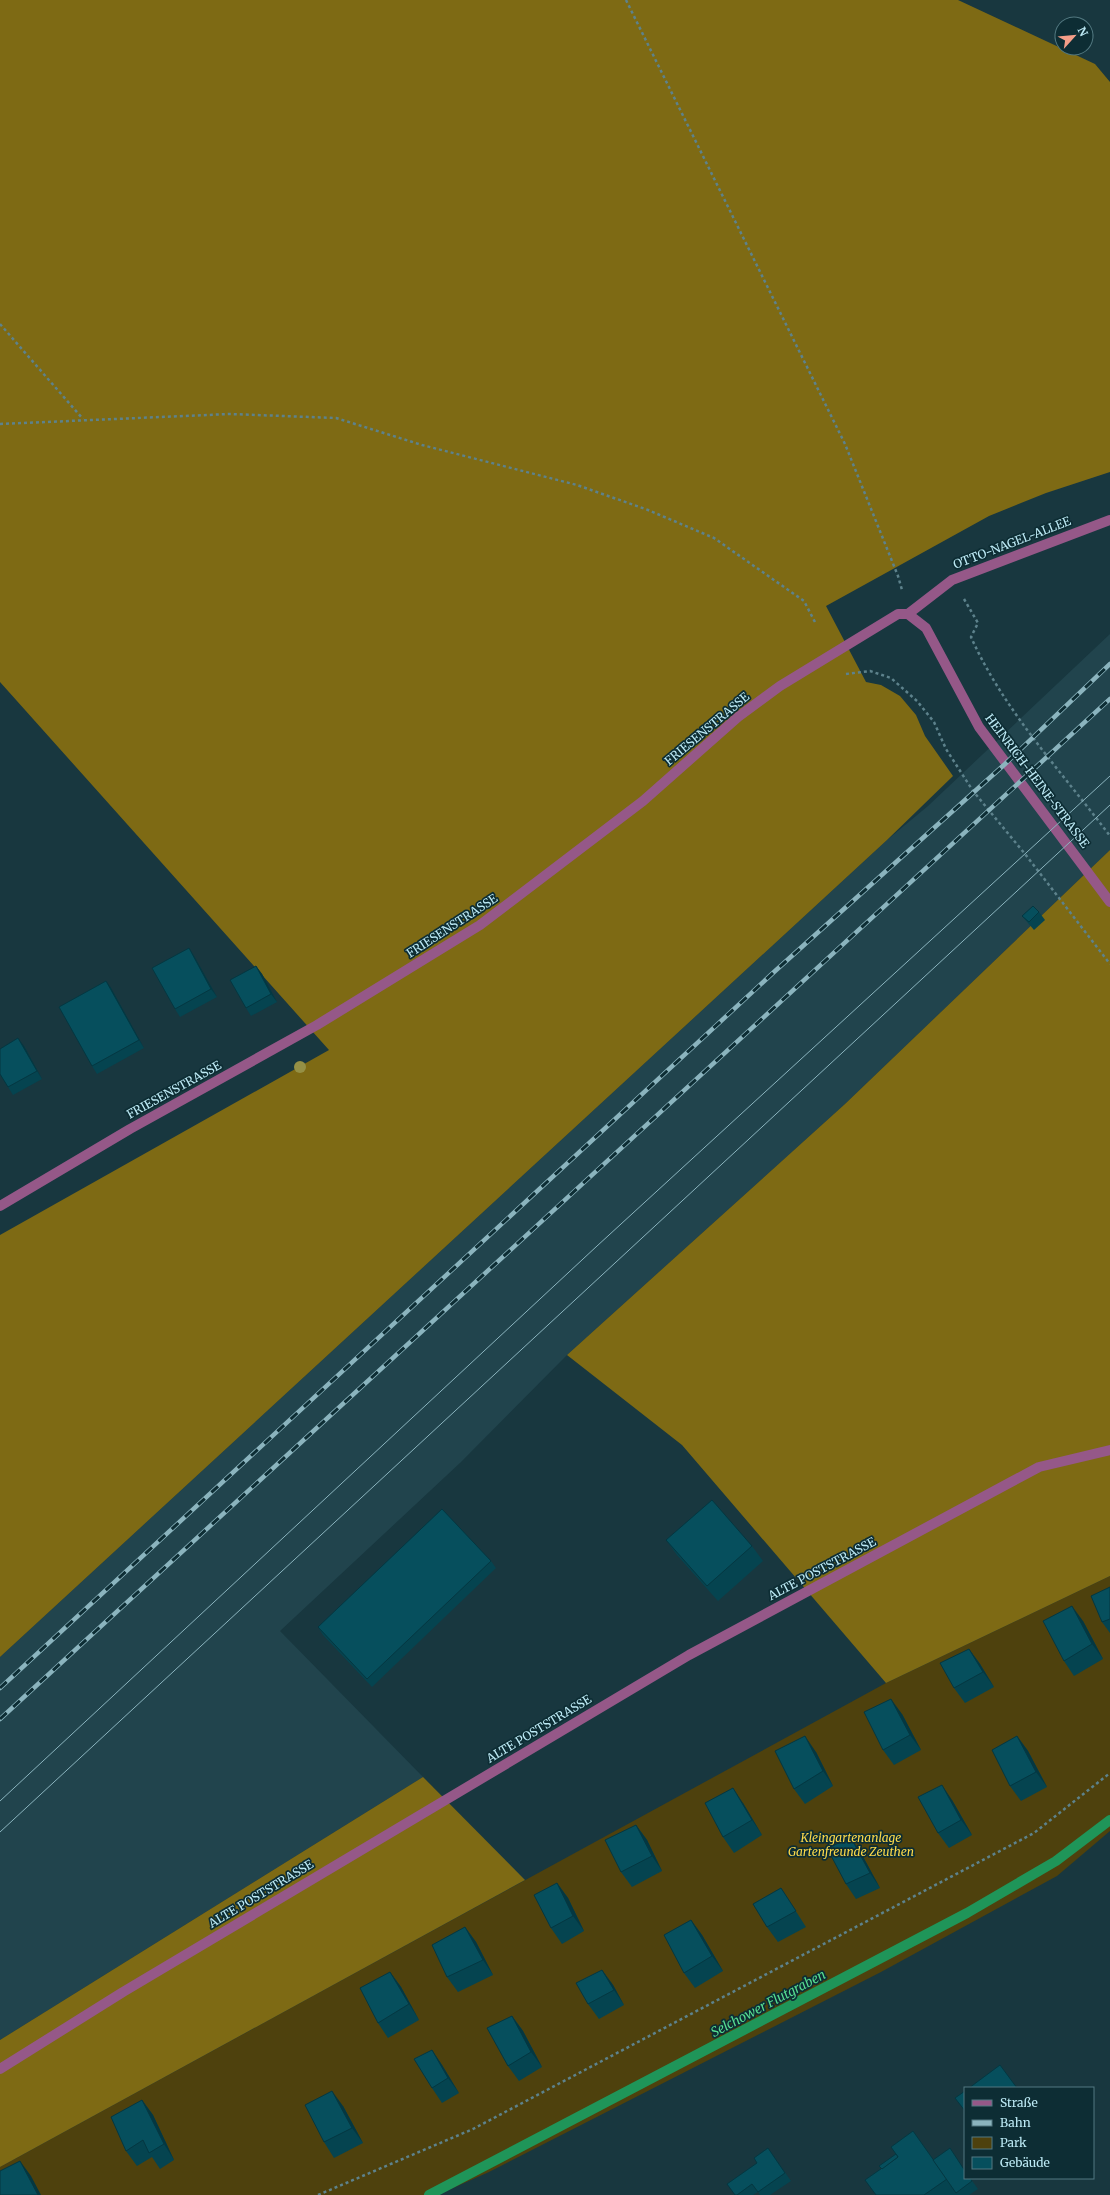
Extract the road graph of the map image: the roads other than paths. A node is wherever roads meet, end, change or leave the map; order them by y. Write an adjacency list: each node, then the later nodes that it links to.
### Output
1 (1110, 520): 2 (street, OTTO-NAGEL-ALLEE)
2 (908, 614): 3 (street, HEINRICH-HEINE-STRASSE); 4 (street, FRIESENSTRASSE)
3 (1110, 902)
4 (0, 1206)
5 (1110, 1450): 6 (street, ALTE POSTSTRASSE)
6 (0, 2069)

